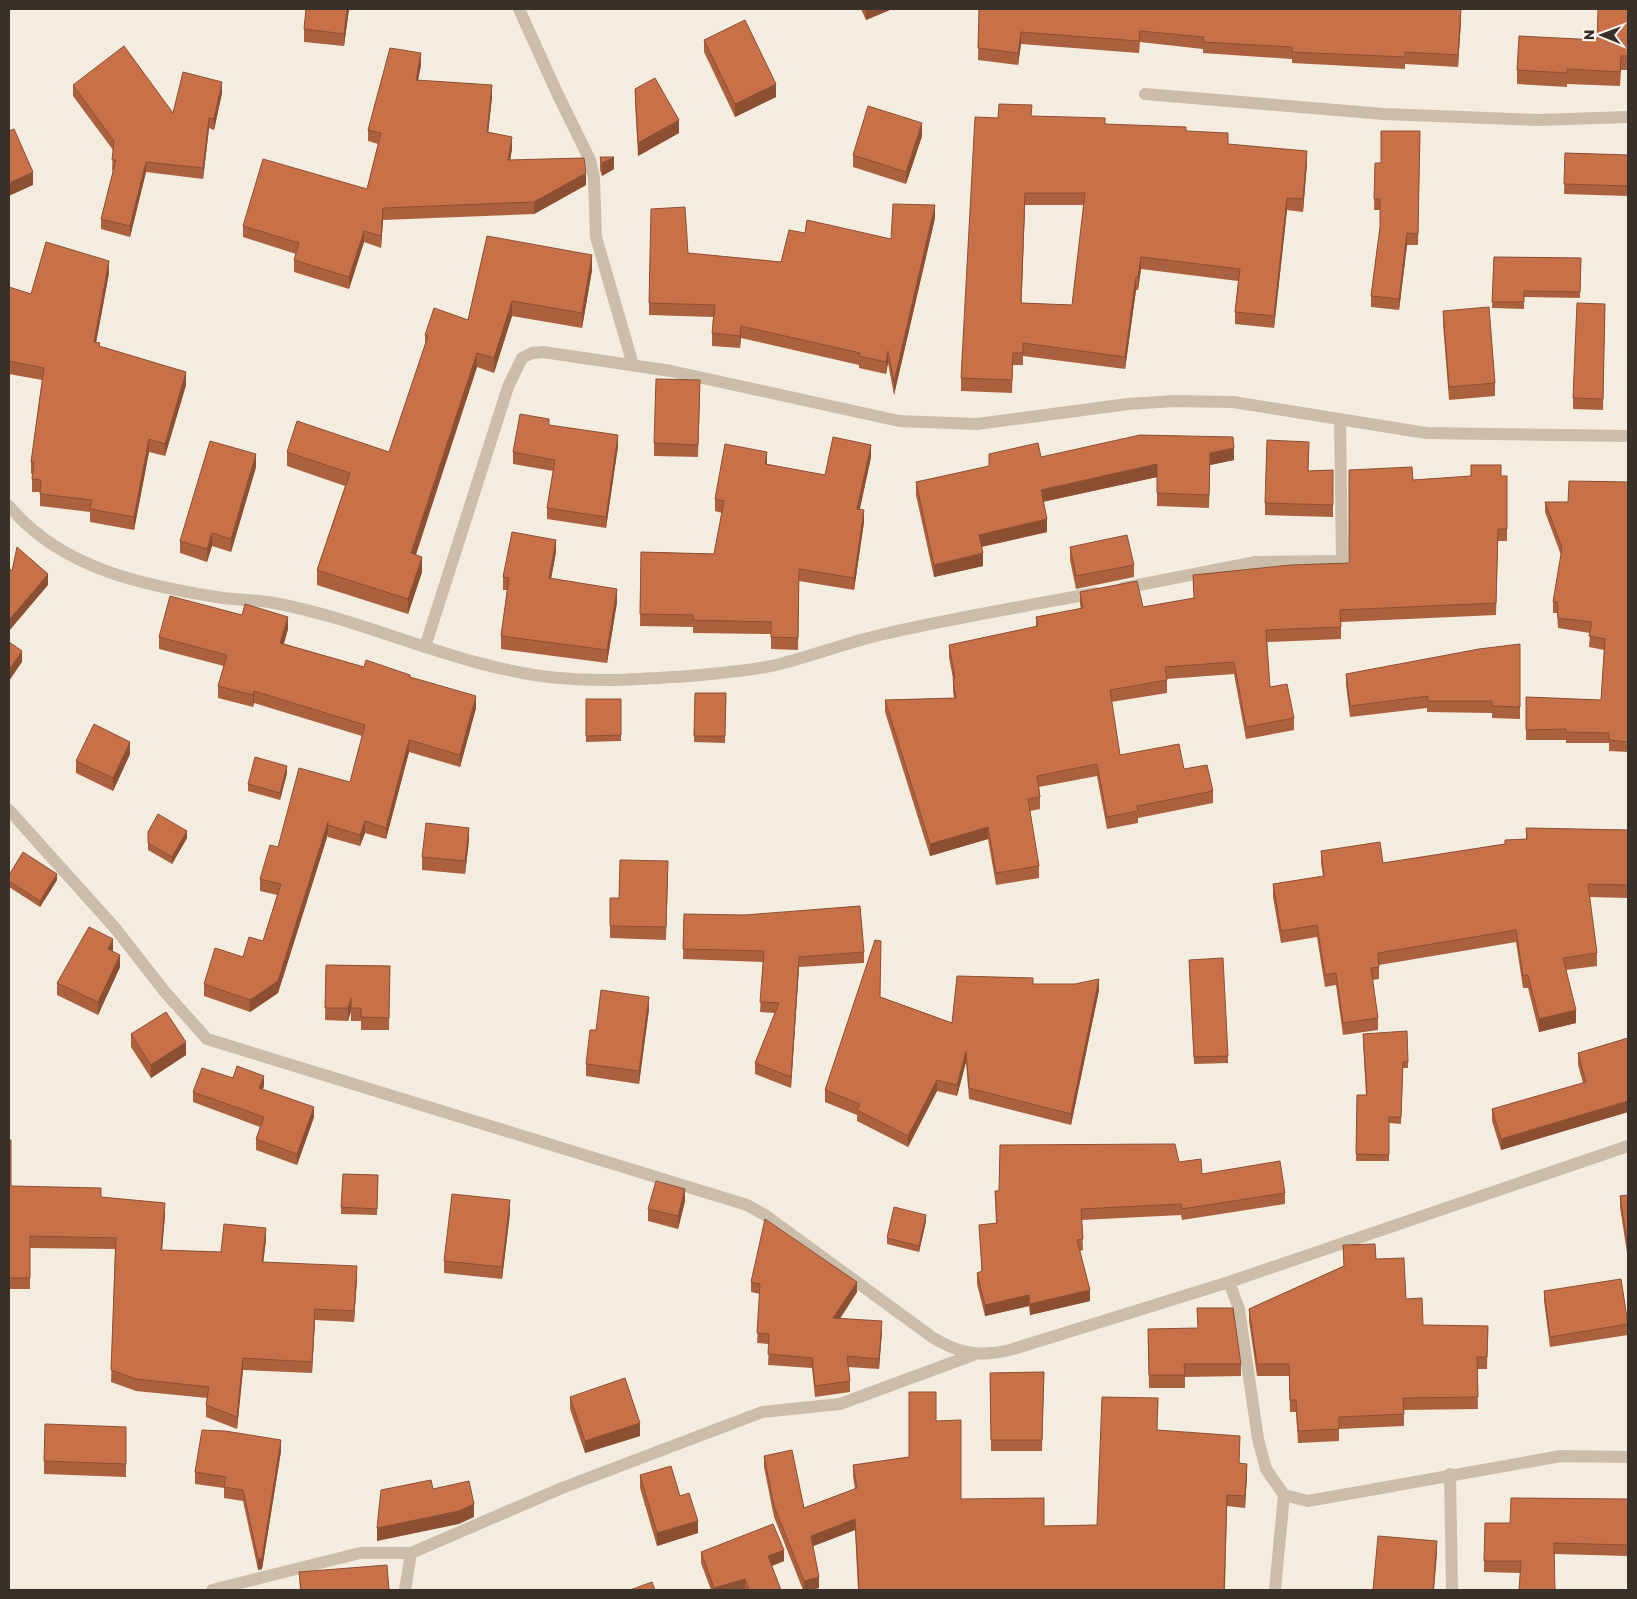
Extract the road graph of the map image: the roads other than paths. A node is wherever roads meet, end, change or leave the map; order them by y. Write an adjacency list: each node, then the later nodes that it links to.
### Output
1 (519, 9): 4 (street)
2 (1144, 94): 3 (street)
3 (1628, 117)
4 (632, 365): 5 (street); 8 (street)
5 (1340, 420): 6 (street); 8 (street)
6 (1628, 436)
7 (9, 506): 8 (street)
8 (425, 647)
9 (9, 810): 12 (street)
10 (1628, 1146): 11 (street)
11 (1228, 1282): 12 (street); 15 (street)
12 (973, 1355): 16 (street)
13 (1628, 1457): 14 (street)
14 (1450, 1474): 15 (street); 20 (street)
15 (1284, 1495): 19 (street)
16 (410, 1553): 17 (street); 18 (street)
17 (212, 1590)
18 (404, 1590)
19 (1274, 1590)
20 (1452, 1590)

